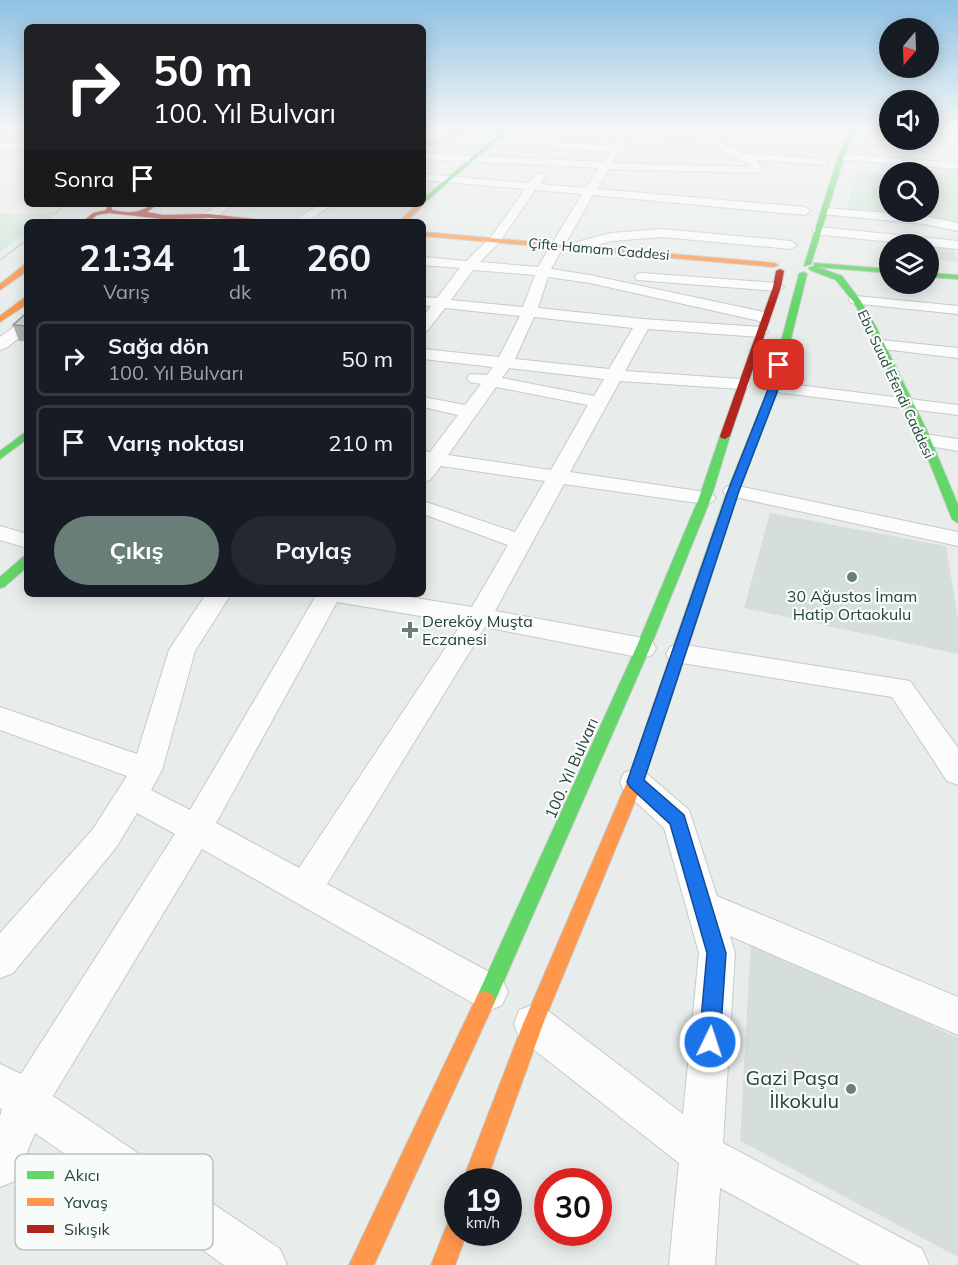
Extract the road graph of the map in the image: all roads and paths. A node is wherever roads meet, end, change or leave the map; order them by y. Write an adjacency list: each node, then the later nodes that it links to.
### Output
1 (439, 188): 7 (main road)
2 (531, 188): 28 (street)
3 (556, 188): 6 (street)
4 (593, 188): 6 (street)
5 (833, 188): 15 (main road, 100. Yıl Bulvarı)
6 (591, 191): 8 (street); 29 (street)
7 (426, 199)
8 (807, 206): 30 (main road, 100. Yıl Bulvarı)
9 (111, 207): 18 (main road); 19 (main road)
10 (153, 207): 18 (main road)
11 (223, 207): 17 (street)
12 (323, 207): 21 (street)
13 (336, 207): 22 (street)
14 (418, 207): 23 (main road)
15 (826, 212): 24 (street); 26 (main road, 100. Yıl Bulvarı)
16 (168, 216): 17 (main road); 18 (main road)
17 (209, 216): 20 (main road)
18 (135, 217)
19 (89, 219)
20 (243, 219)
21 (303, 219)
22 (323, 219)
23 (405, 219)
24 (937, 223): 25 (street); 31 (street)
25 (958, 227)
26 (819, 231): 31 (street); 35 (main road, 100. Yıl Bulvarı)
27 (426, 234): 28 (main road, Çifte Hamam Caddesi)
28 (495, 240): 29 (main road, Çifte Hamam Caddesi); 34 (street)
29 (557, 244): 32 (main road, Çifte Hamam Caddesi); 38 (street)
30 (791, 244): 32 (street); 35 (main road, 100. Yıl Bulvarı)
31 (958, 245)
32 (578, 246): 35 (main road, Çifte Hamam Caddesi)
33 (426, 261): 34 (street)
34 (470, 265): 38 (street); 45 (street)
35 (794, 266): 37 (main road, Çifte Hamam Caddesi); 41 (main road, 100. Yıl Bulvarı); 43 (main road, Ebu Suud Efendi Caddesi); 63 (main road, 100. Yıl Bulvarı)
36 (24, 269): 42 (main road)
37 (879, 270)
38 (543, 272): 41 (street); 47 (street); 51 (street)
39 (939, 276): 40 (main road)
40 (958, 277)
41 (777, 287): 51 (main road, 100. Yıl Bulvarı)
42 (0, 288)
43 (856, 300): 46 (street); 53 (main road, Ebu Suud Efendi Caddesi)
44 (24, 302): 49 (main road)
45 (432, 302): 47 (street); 48 (street)
46 (958, 310)
47 (529, 312): 50 (street); 58 (street)
48 (426, 319)
49 (0, 320)
50 (643, 324): 51 (street); 60 (street)
51 (762, 324): 62 (main road, 100. Yıl Bulvarı)
52 (24, 327): 54 (street)
53 (881, 345): 56 (street); 66 (main road, Ebu Suud Efendi Caddesi)
54 (0, 347): 55 (street)
55 (18, 350)
56 (958, 353)
57 (426, 354): 58 (street)
58 (503, 364): 60 (street); 61 (street)
59 (426, 369): 61 (street)
60 (614, 375): 62 (street); 64 (street)
61 (491, 381): 64 (street); 68 (street)
62 (741, 384): 76 (main road, 100. Yıl Bulvarı)
63 (774, 387): 66 (street); 75 (main road, 100. Yıl Bulvarı)
64 (599, 402): 74 (street)
65 (426, 403): 68 (street)
66 (909, 405): 67 (street); 70 (main road, Ebu Suud Efendi Caddesi)
67 (958, 410)
68 (470, 412): 73 (street)
69 (24, 436): 72 (main road)
70 (924, 440): 71 (street); 78 (main road, Ebu Suud Efendi Caddesi)
71 (958, 445)
72 (0, 456)
73 (430, 458): 74 (street)
74 (557, 477): 76 (street); 82 (street)
75 (733, 491): 80 (street); 90 (main road, 100. Yıl Bulvarı)
76 (705, 498): 89 (main road, 100. Yıl Bulvarı)
77 (426, 508): 82 (street)
78 (958, 519)
79 (0, 533): 81 (street)
80 (958, 539)
81 (24, 540)
82 (521, 542): 88 (street)
83 (24, 563): 84 (main road)
84 (0, 584)
85 (217, 597): 94 (street)
86 (327, 597): 95 (street)
87 (356, 597): 88 (street)
88 (479, 617): 89 (street); 96 (street)
89 (643, 648): 99 (main road, 100. Yıl Bulvarı)
90 (679, 654): 92 (street); 93 (main road, 100. Yıl Bulvarı)
91 (0, 718): 94 (street)
92 (958, 772)
93 (635, 782): 97 (street); 101 (main road, 100. Yıl Bulvarı)
94 (140, 783): 95 (street); 98 (street)
95 (196, 829): 96 (street); 102 (street)
96 (305, 888): 99 (street)
97 (703, 907): 100 (street); 104 (street)
98 (0, 960)
99 (489, 992): 110 (main road, 100. Yıl Bulvarı)
100 (958, 1016)
101 (533, 1024): 104 (street); 106 (main road, 100. Yıl Bulvarı)
102 (14, 1092): 103 (street); 105 (street)
103 (104, 1154)
104 (701, 1154): 112 (street); 113 (street)
105 (0, 1167)
106 (479, 1168)
107 (213, 1230): 109 (street)
108 (450, 1246): 111 (main road)
109 (264, 1265)
110 (361, 1265)
111 (443, 1265)
112 (692, 1265)
113 (906, 1265)

